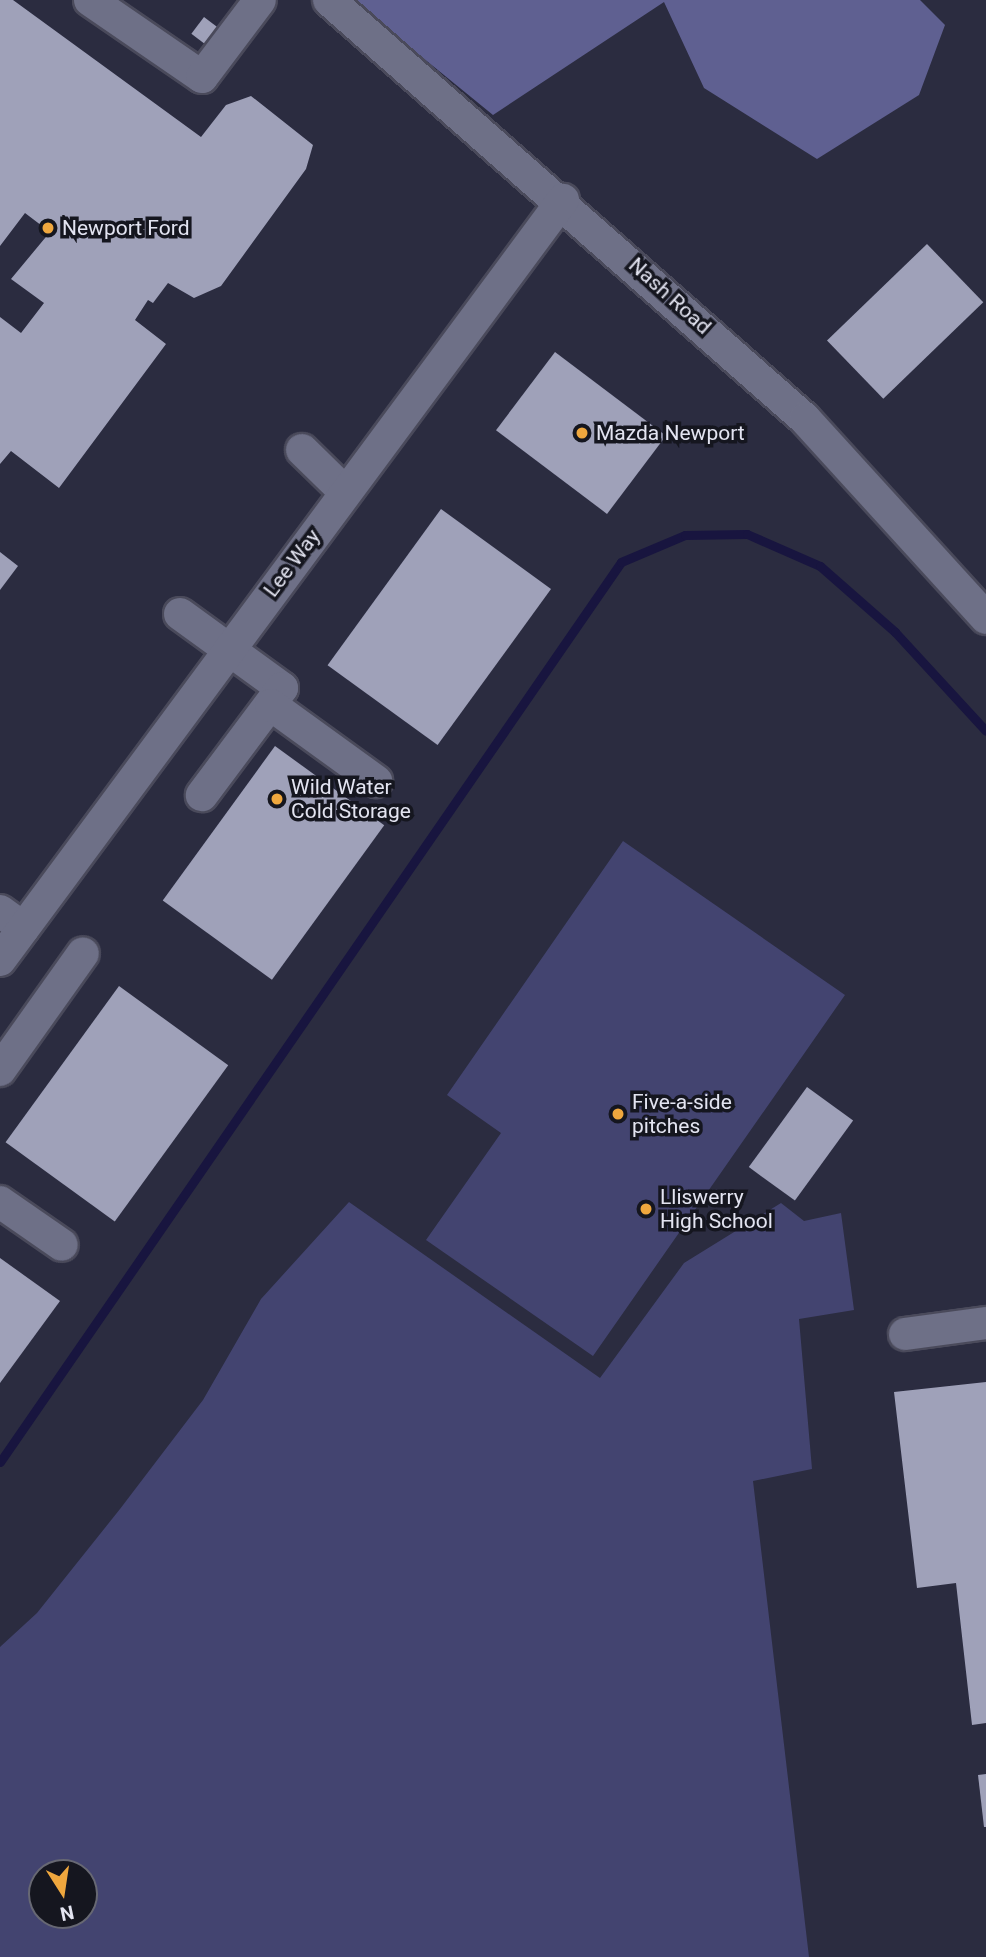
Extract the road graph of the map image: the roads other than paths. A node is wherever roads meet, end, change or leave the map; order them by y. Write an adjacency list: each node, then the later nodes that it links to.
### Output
1 (90, 0): 2 (street)
2 (260, 0)
3 (330, 0): 4 (street, Nash Road)
4 (563, 200): 6 (street, Lee Way); 8 (street, Nash Road)
5 (302, 450): 6 (street)
6 (345, 492): 9 (street, Lee Way)
7 (180, 614): 9 (street)
8 (986, 618)
9 (227, 651): 10 (street); 13 (street, Lee Way)
10 (271, 705): 11 (street); 12 (street)
11 (376, 781)
12 (202, 795)
13 (12, 919): 15 (street, Lee Way)
14 (83, 953): 16 (street)
15 (0, 960)
16 (0, 1070)
17 (0, 1202): 18 (street)
18 (62, 1245)
19 (986, 1323): 20 (street)
20 (905, 1334)

